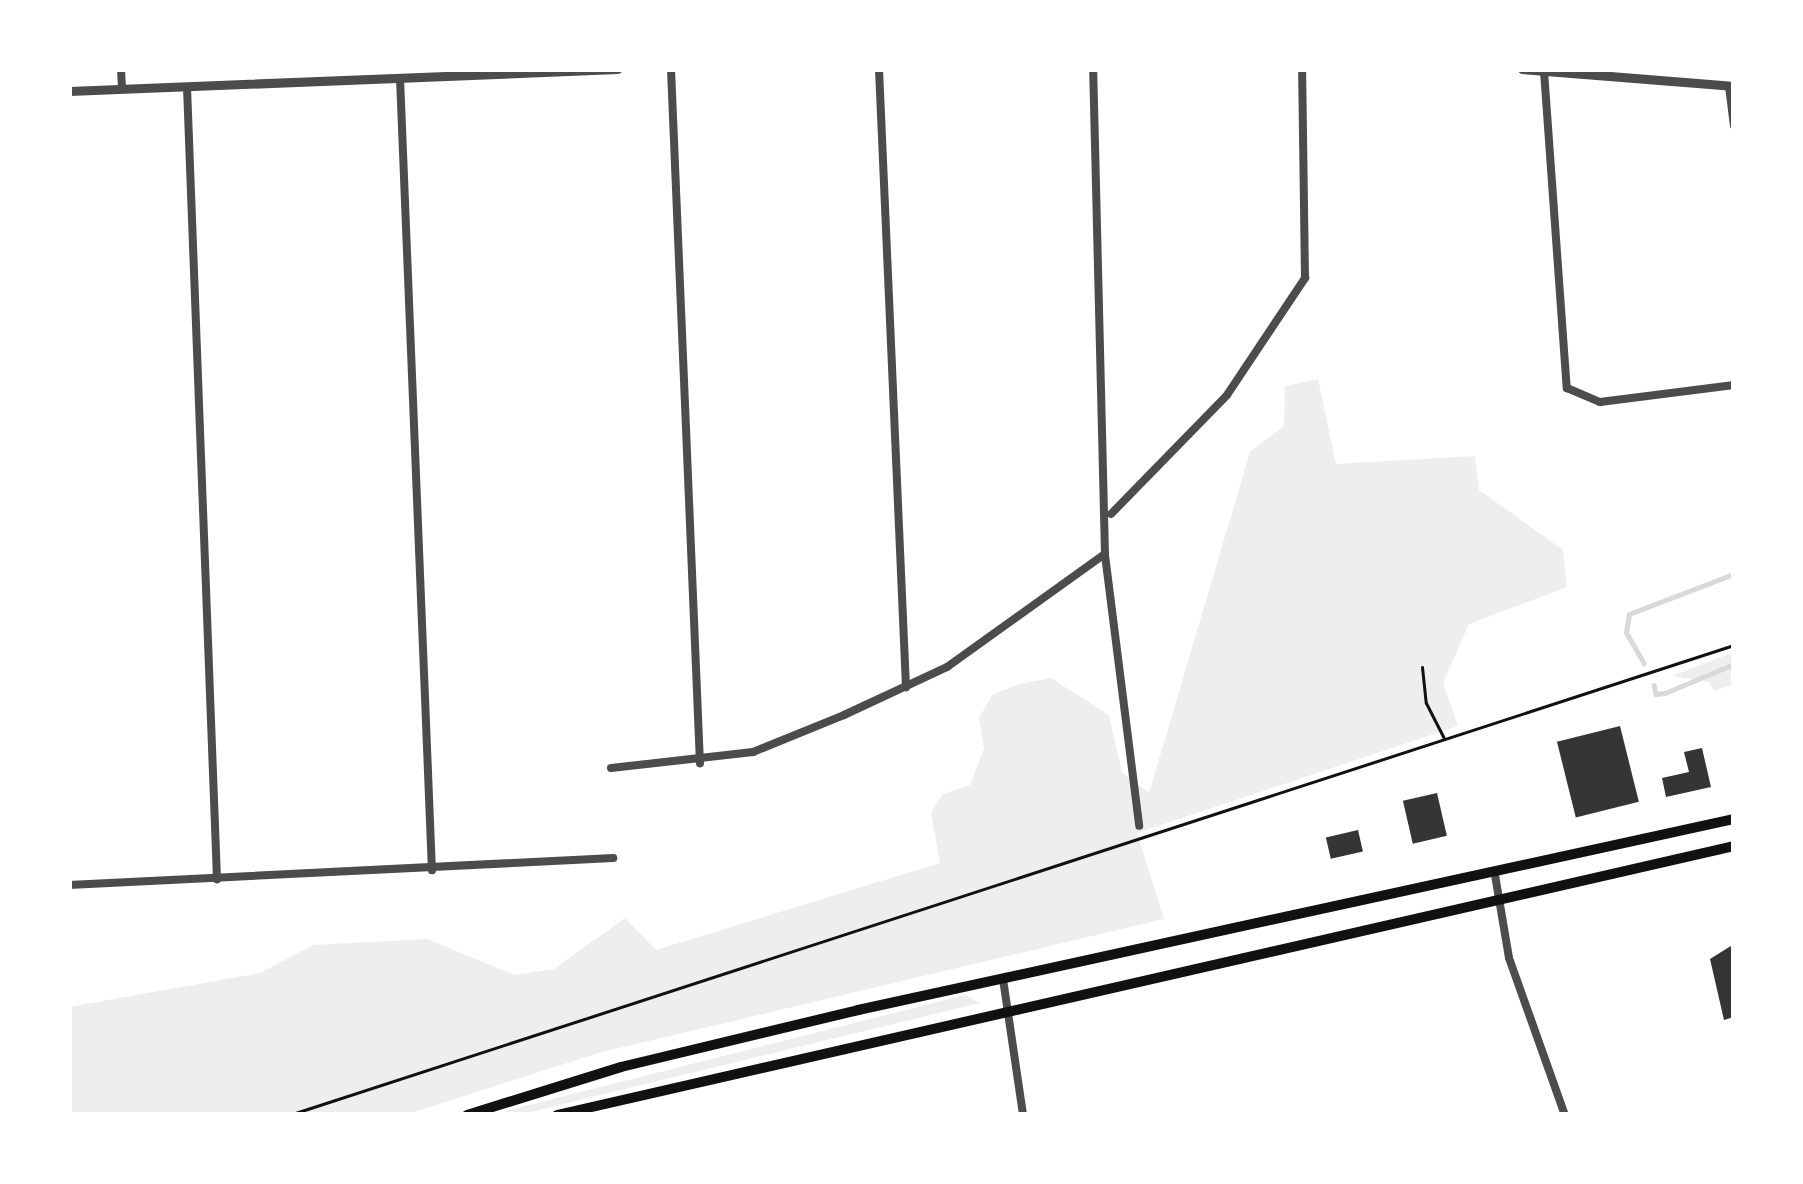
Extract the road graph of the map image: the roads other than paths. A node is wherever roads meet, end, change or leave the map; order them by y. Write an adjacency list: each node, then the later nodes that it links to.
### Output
1 (121, 69): 12 (street)
2 (617, 69): 9 (street)
3 (671, 69): 19 (street)
4 (879, 69): 18 (street)
5 (1094, 69): 16 (street)
6 (1301, 69): 16 (street)
7 (1522, 69): 8 (street)
8 (1544, 71): 10 (street); 15 (street)
9 (400, 78): 11 (street); 25 (street)
10 (1732, 86): 14 (street)
11 (187, 87): 12 (street); 27 (street)
12 (122, 89): 13 (street)
13 (69, 91)
14 (1734, 126)
15 (1734, 386)
16 (1110, 515): 17 (street)
17 (1105, 554): 18 (street); 22 (street)
18 (906, 687): 19 (street)
19 (700, 763): 20 (street)
20 (611, 768)
21 (1734, 819): 26 (main road)
22 (1139, 826)
23 (1734, 846): 29 (main road)
24 (613, 858): 25 (street)
25 (432, 870): 27 (street)
26 (1495, 875): 29 (street); 30 (main road)
27 (217, 880): 28 (street)
28 (69, 885)
29 (1498, 899): 31 (main road); 35 (street)
30 (1003, 979): 31 (street); 32 (main road)
31 (1007, 1007): 33 (main road); 34 (street)
32 (467, 1115)
33 (557, 1115)
34 (1024, 1115)
35 (1565, 1115)

